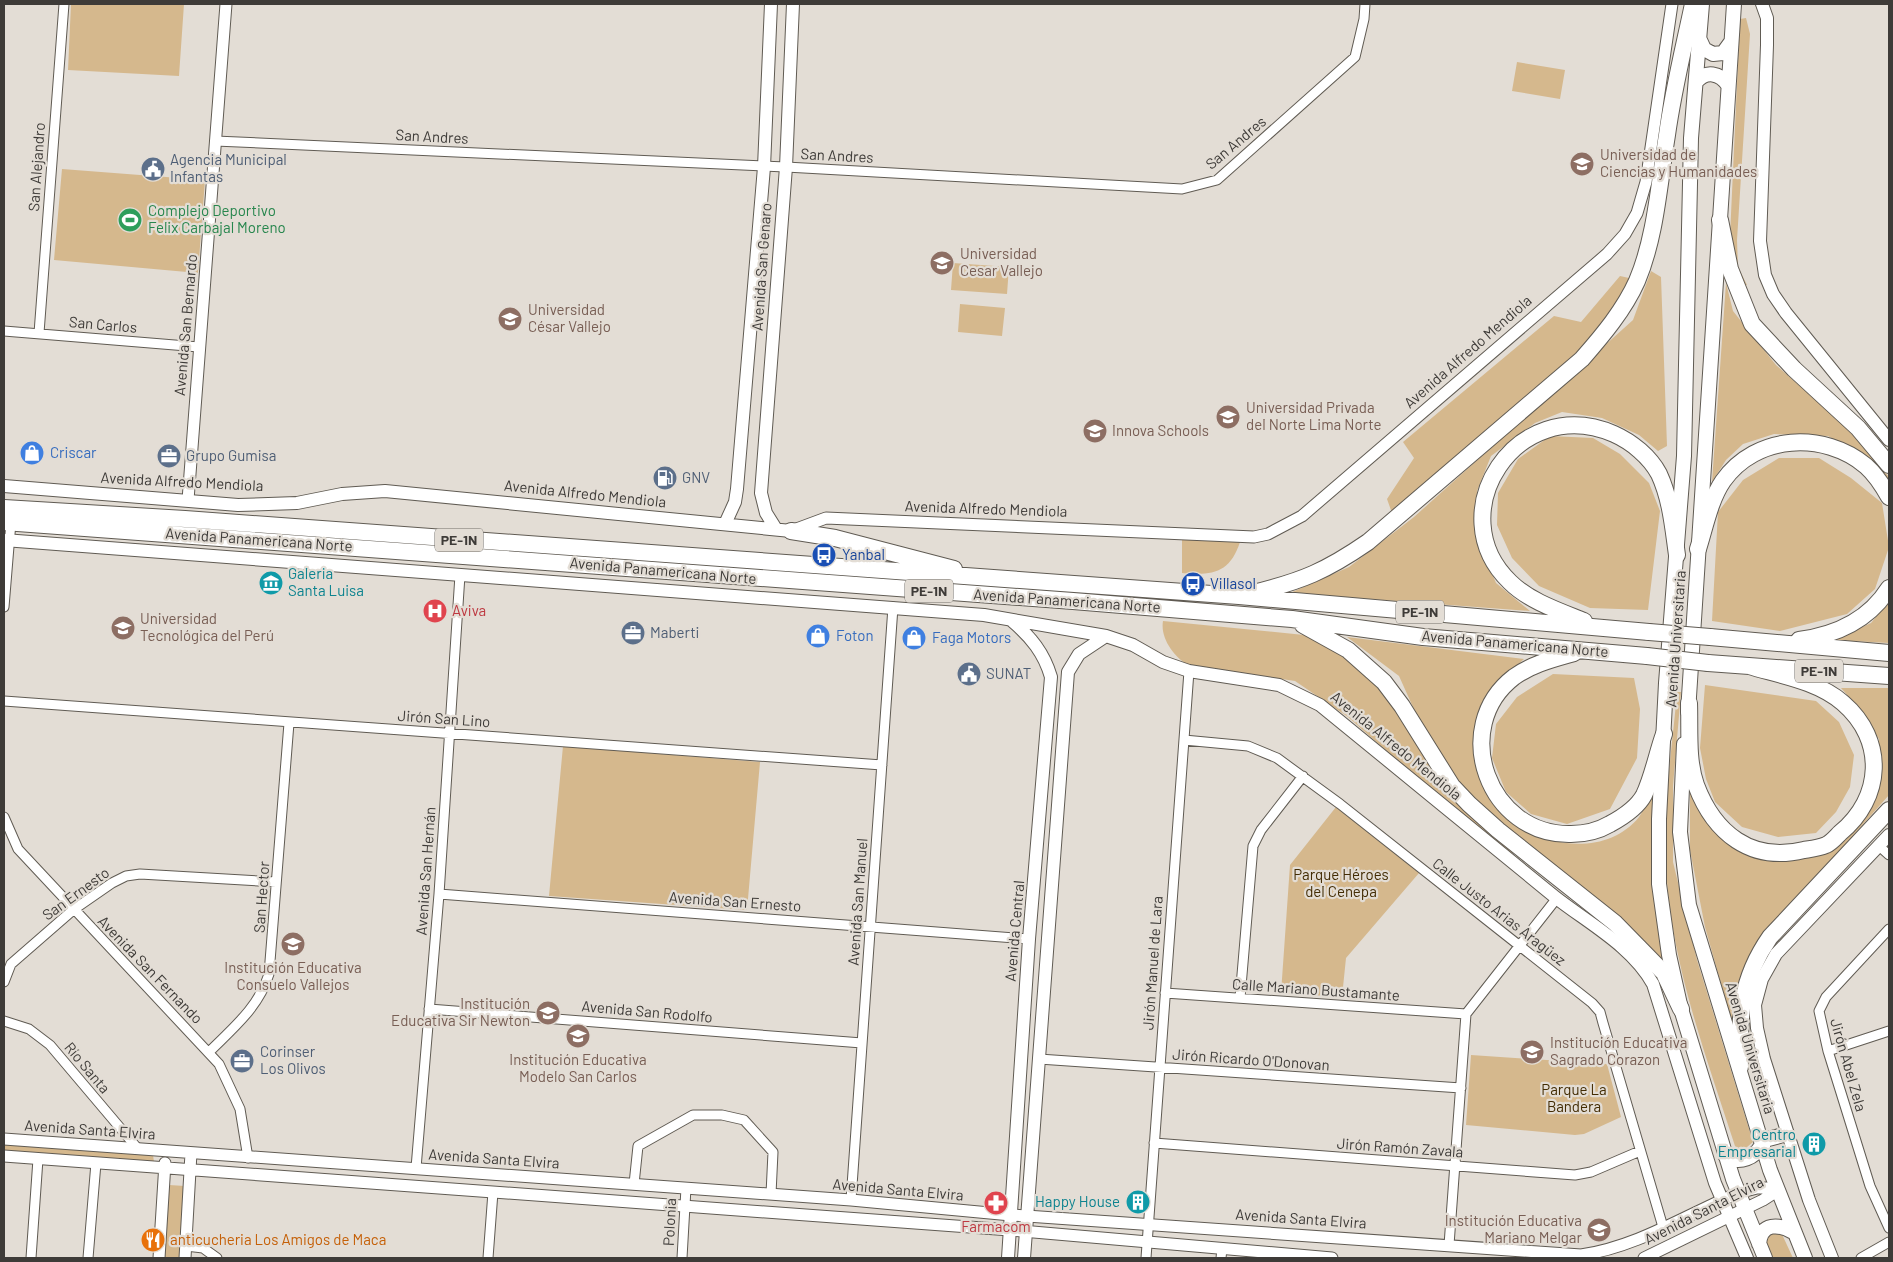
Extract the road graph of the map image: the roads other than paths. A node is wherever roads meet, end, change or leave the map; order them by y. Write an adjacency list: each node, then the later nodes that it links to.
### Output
1 (64, 4): 24 (street, San Alejandro)
2 (226, 4): 16 (street, Avenida San Bernardo)
3 (771, 4): 18 (main road, Avenida San Genaro)
4 (793, 4): 19 (main road, Avenida San Genaro)
5 (1365, 4): 19 (street, San Andres)
6 (1672, 4): 17 (street, Avenida Alfredo Mendiola)
7 (1693, 4): 13 (highway)
8 (1702, 4): 11 (main road, Avenida Universitaria)
9 (1734, 4): 12 (main road, Avenida Universitaria)
10 (1762, 4): 26 (main road)
11 (1699, 38): 12 (main road); 14 (main road, Avenida Universitaria)
12 (1731, 42): 15 (main road, Avenida Universitaria)
13 (1677, 76): 17 (highway); 40 (highway)
14 (1696, 82): 15 (main road); 36 (main road, Avenida Universitaria)
15 (1728, 85): 20 (main road, Avenida Universitaria)
16 (216, 141): 18 (street, San Andres); 25 (street, Avenida San Bernardo)
17 (1652, 149): 33 (street, Avenida Alfredo Mendiola)
18 (764, 167): 19 (street, San Andres); 21 (main road, Avenida San Genaro)
19 (786, 167): 22 (main road, Avenida San Genaro)
20 (1720, 220): 27 (highway); 35 (main road, Avenida Universitaria)
21 (752, 327): 22 (main road); 32 (main road, Avenida San Genaro)
22 (773, 330): 33 (main road, Avenida San Genaro)
23 (4, 331): 24 (street, San Carlos)
24 (39, 333): 25 (street, San Carlos)
25 (199, 347): 30 (street, Avenida San Bernardo)
26 (1889, 440)
27 (1889, 465)
28 (4, 486): 30 (main road, Avenida Alfredo Mendiola)
29 (1889, 496): 35 (highway)
30 (188, 500): 32 (main road, Avenida Alfredo Mendiola)
31 (6, 517): 34 (street); 38 (highway, Avenida Panamericana Norte / PE-1N); 43 (highway, Avenida Panamericana Norte / PE-1N)
32 (725, 524): 33 (main road, Avenida Alfredo Mendiola)
33 (783, 530): 38 (highway)
34 (7, 540): 37 (main road, Avenida Alfredo Mendiola); 42 (street)
35 (1698, 549): 54 (main road, Avenida Universitaria)
36 (1676, 555): 45 (highway); 57 (main road, Avenida Universitaria)
37 (460, 575): 41 (main road, Avenida Alfredo Mendiola); 56 (street, Avenida San Hernán)
38 (982, 578): 40 (highway, Avenida Panamericana Norte / PE-1N)
39 (1889, 588): 47 (highway)
40 (1239, 596): 45 (highway, Avenida Panamericana Norte / PE-1N)
41 (893, 606): 44 (main road, Avenida Alfredo Mendiola); 61 (street, Avenida San Manuel)
42 (4, 607)
43 (1292, 619): 48 (highway, Avenida Panamericana Norte / PE-1N); 80 (highway)
44 (1011, 620): 46 (main road, Avenida Alfredo Mendiola); 59 (main road, Avenida Central)
45 (1602, 628): 47 (highway, Avenida Panamericana Norte / PE-1N, bridge)
46 (1106, 636): 51 (main road, Avenida Alfredo Mendiola); 60 (main road)
47 (1775, 644): 49 (highway, Avenida Panamericana Norte / PE-1N)
48 (1583, 650): 50 (highway, Avenida Panamericana Norte / PE-1N, bridge); 57 (highway)
49 (1889, 653)
50 (1748, 666): 52 (highway, Avenida Panamericana Norte / PE-1N); 54 (highway)
51 (1189, 671): 58 (street, Jirón Manuel de Lara); 70 (main road, Avenida Alfredo Mendiola)
52 (1889, 676)
53 (4, 701): 55 (street, Jirón San Lino)
54 (1689, 703): 89 (main road, Avenida Universitaria)
55 (289, 723): 56 (street, Jirón San Lino); 68 (street, San Hector)
56 (450, 733): 61 (street, Jirón San Lino); 69 (street, Avenida San Hernán)
57 (1664, 734): 80 (main road, Avenida Universitaria)
58 (1184, 740): 62 (street, Calle Justo Arias Aragüez); 77 (street, Jirón Manuel de Lara)
59 (1046, 750): 60 (main road); 74 (main road, Avenida Central)
60 (1061, 751): 87 (main road)
61 (882, 765): 72 (street, Avenida San Manuel)
62 (1303, 776): 75 (street, Calle Justo Arias Aragüez); 78 (street)
63 (1889, 810): 89 (highway)
64 (4, 817): 71 (street, Avenida San Fernando)
65 (1889, 835): 66 (main road)
66 (1880, 846): 67 (street); 91 (main road, Avenida Universitaria)
67 (1889, 855)
68 (276, 882): 71 (street, San Ernesto); 86 (street, San Hector)
69 (439, 894): 72 (street, Avenida San Ernesto); 79 (street, Avenida San Hernán)
70 (1557, 898): 75 (street); 117 (main road, Avenida Alfredo Mendiola)
71 (74, 910): 76 (street, San Ernesto); 86 (street, Avenida San Fernando)
72 (870, 926): 74 (street, Avenida San Ernesto); 84 (street, Avenida San Manuel)
73 (1889, 929): 85 (street, Jirón Abel Zela)
74 (1030, 939): 120 (main road, Avenida Central)
75 (1519, 947): 81 (street); 97 (street, Calle Justo Arias Aragüez)
76 (4, 981)
77 (1165, 993): 78 (street, Calle Mariano Bustamante); 88 (street, Jirón Manuel de Lara)
78 (1240, 998): 81 (street, Calle Mariano Bustamante)
79 (429, 1009): 84 (street, Avenida San Rodolfo); 105 (street, Avenida San Hernán)
80 (1681, 1009): 100 (main road, Avenida Universitaria)
81 (1466, 1014): 90 (street)
82 (4, 1021): 95 (street, Río Santa)
83 (1889, 1031): 85 (street)
84 (862, 1043): 116 (street, Avenida San Manuel)
85 (1828, 1051): 125 (street, Jirón Abel Zela)
86 (209, 1052): 101 (street, Avenida San Fernando)
87 (1039, 1058): 88 (street, Jirón Ricardo O'Donovan); 121 (main road)
88 (1160, 1067): 90 (street, Jirón Ricardo O'Donovan); 93 (street, Jirón Manuel de Lara)
89 (1740, 1067): 94 (main road, Avenida Universitaria)
90 (1460, 1088): 104 (street)
91 (1787, 1134): 94 (main road); 150 (main road, Avenida Universitaria)
92 (4, 1139): 95 (street, Avenida Santa Elvira)
93 (1154, 1143): 104 (street, Jirón Ramón Zavala); 123 (street, Jirón Manuel de Lara)
94 (1761, 1143): 100 (main road); 112 (main road, Avenida Universitaria)
95 (138, 1149): 96 (street, Avenida Santa Elvira)
96 (166, 1151): 98 (street, Avenida Santa Elvira); 106 (street)
97 (1640, 1151): 104 (street, Jirón Ramón Zavala); 124 (street, Calle Justo Arias Aragüez)
98 (191, 1153): 101 (street, Avenida Santa Elvira); 108 (street)
99 (4, 1156): 102 (street, Avenida Santa Elvira)
100 (1726, 1157): 114 (main road, Avenida Universitaria)
101 (248, 1158): 105 (street, Avenida Santa Elvira)
102 (38, 1159): 103 (street, Avenida Santa Elvira); 135 (street)
103 (96, 1163): 106 (street, Avenida Santa Elvira); 136 (street)
104 (1455, 1166): 132 (street)
105 (416, 1168): 107 (street, Avenida Santa Elvira)
106 (165, 1169): 108 (street, Avenida Santa Elvira); 137 (street)
107 (446, 1170): 109 (street, Avenida Santa Elvira); 110 (street)
108 (190, 1171): 110 (street, Avenida Santa Elvira); 133 (street)
109 (634, 1184): 111 (street, Avenida Santa Elvira); 115 (street)
110 (445, 1188): 113 (street, Avenida Santa Elvira)
111 (686, 1188): 115 (street, Avenida Santa Elvira); 118 (street, Polonia)
112 (1777, 1190): 114 (street, Avenida Santa Elvira); 119 (street, Avenida Santa Elvira); 127 (main road, Avenida Universitaria)
113 (492, 1192): 118 (street, Avenida Santa Elvira); 140 (street)
114 (1738, 1193): 117 (street, Avenida Santa Elvira); 119 (main road, Avenida Universitaria)
115 (771, 1194): 116 (street, Avenida Santa Elvira)
116 (851, 1200): 120 (street, Avenida Santa Elvira)
117 (1722, 1200): 122 (main road); 124 (street, Avenida Santa Elvira)
118 (685, 1206): 126 (street, Avenida Santa Elvira); 141 (street, Polonia)
119 (1744, 1209): 122 (street, Avenida Santa Elvira); 131 (main road, Avenida Universitaria)
120 (1011, 1215): 121 (street, Avenida Santa Elvira); 126 (main road, Avenida Central)
121 (1027, 1216): 123 (street, Avenida Santa Elvira); 128 (main road)
122 (1729, 1216): 146 (street, Avenida Santa Elvira); 147 (main road)
123 (1148, 1224): 130 (street, Jirón Manuel de Lara); 132 (street, Avenida Santa Elvira)
124 (1663, 1228): 132 (street, Avenida Santa Elvira)
125 (1889, 1228)
126 (1010, 1230): 128 (street, Avenida Santa Elvira); 142 (main road, Avenida Central)
127 (1794, 1232): 131 (main road); 149 (main road, Avenida Universitaria)
128 (1025, 1233): 130 (street, Avenida Santa Elvira); 143 (main road)
129 (1889, 1242): 151 (street)
130 (1147, 1243): 134 (street, Avenida Santa Elvira); 144 (street, Jirón Manuel de Lara)
131 (1759, 1244): 148 (main road, Avenida Universitaria)
132 (1449, 1245)
133 (186, 1246): 138 (street); 139 (street)
134 (1222, 1254): 145 (street, Avenida Santa Elvira)
135 (31, 1258)
136 (88, 1258)
137 (159, 1258)
138 (185, 1258)
139 (217, 1258)
140 (488, 1258)
141 (682, 1258)
142 (1008, 1258)
143 (1024, 1258)
144 (1146, 1258)
145 (1332, 1258)
146 (1644, 1258)
147 (1747, 1258)
148 (1765, 1258)
149 (1806, 1258)
150 (1832, 1258)
151 (1861, 1258)

